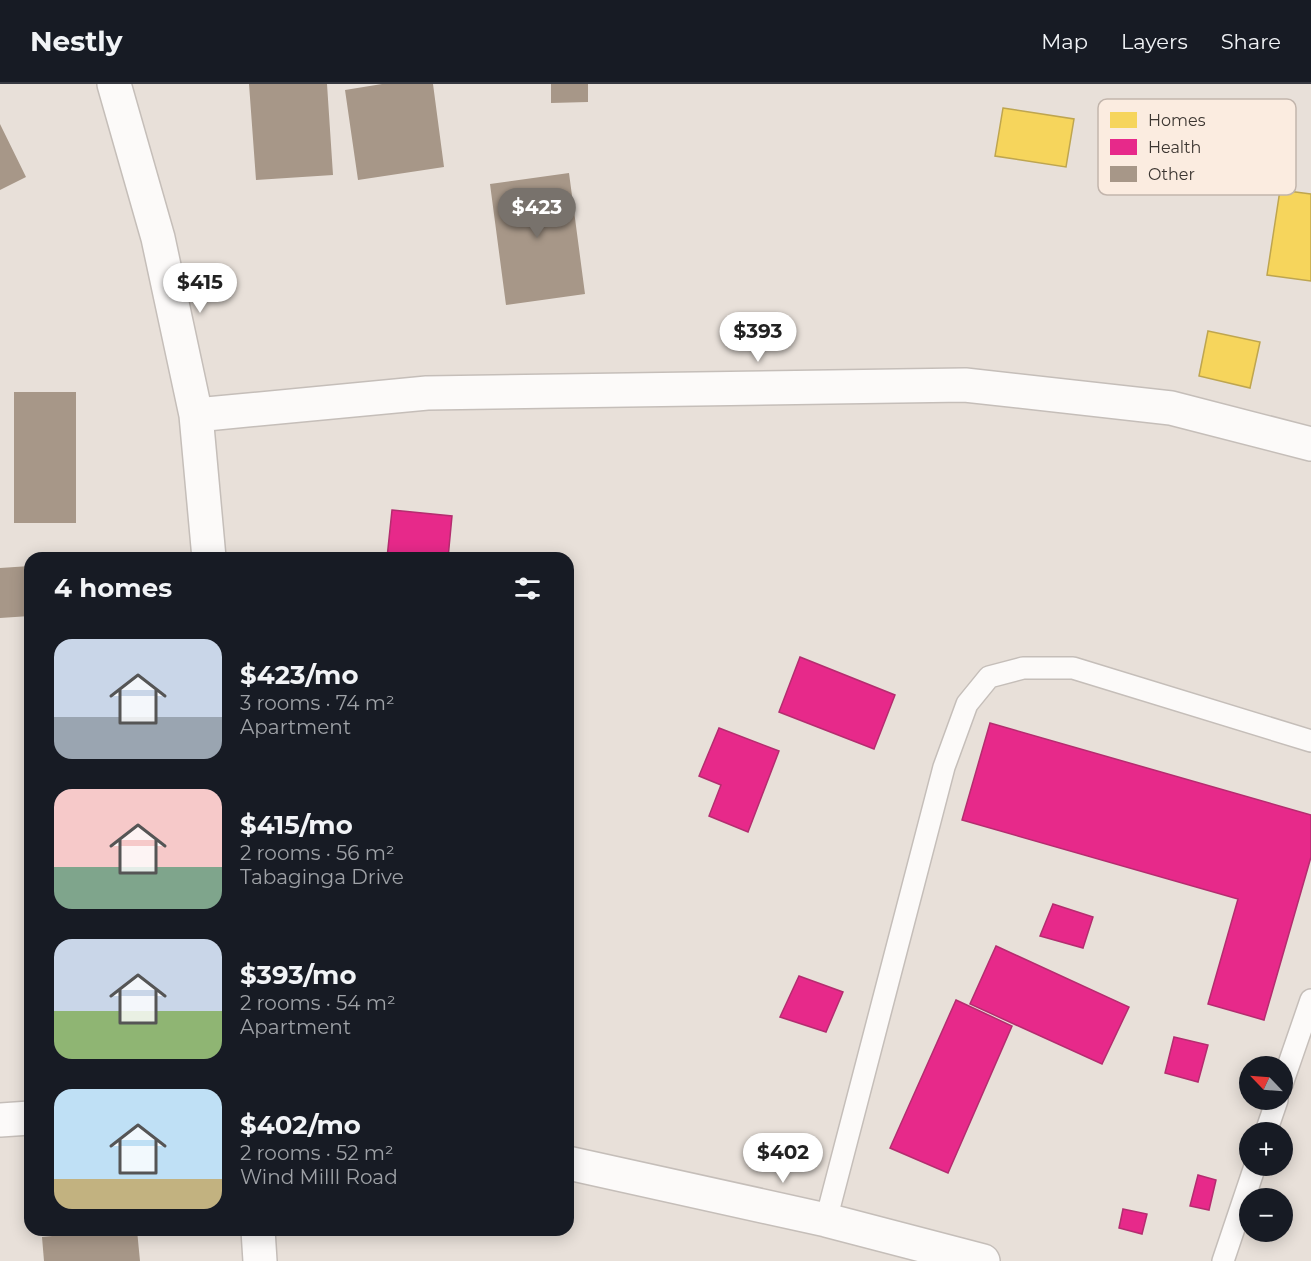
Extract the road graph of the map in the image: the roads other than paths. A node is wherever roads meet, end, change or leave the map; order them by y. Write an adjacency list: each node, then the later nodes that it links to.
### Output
1 (114, 84): 2 (street)
2 (196, 415): 3 (street); 4 (street)
3 (1311, 444)
4 (207, 552)
5 (1311, 741): 12 (lane)
6 (1311, 1000): 7 (lane)
7 (1292, 1056)
8 (24, 1118): 9 (street)
9 (0, 1120)
10 (574, 1164): 12 (street)
11 (1252, 1176): 16 (lane)
12 (826, 1220): 15 (street)
13 (258, 1236): 14 (street)
14 (260, 1261)
15 (983, 1261)
16 (1223, 1261)

